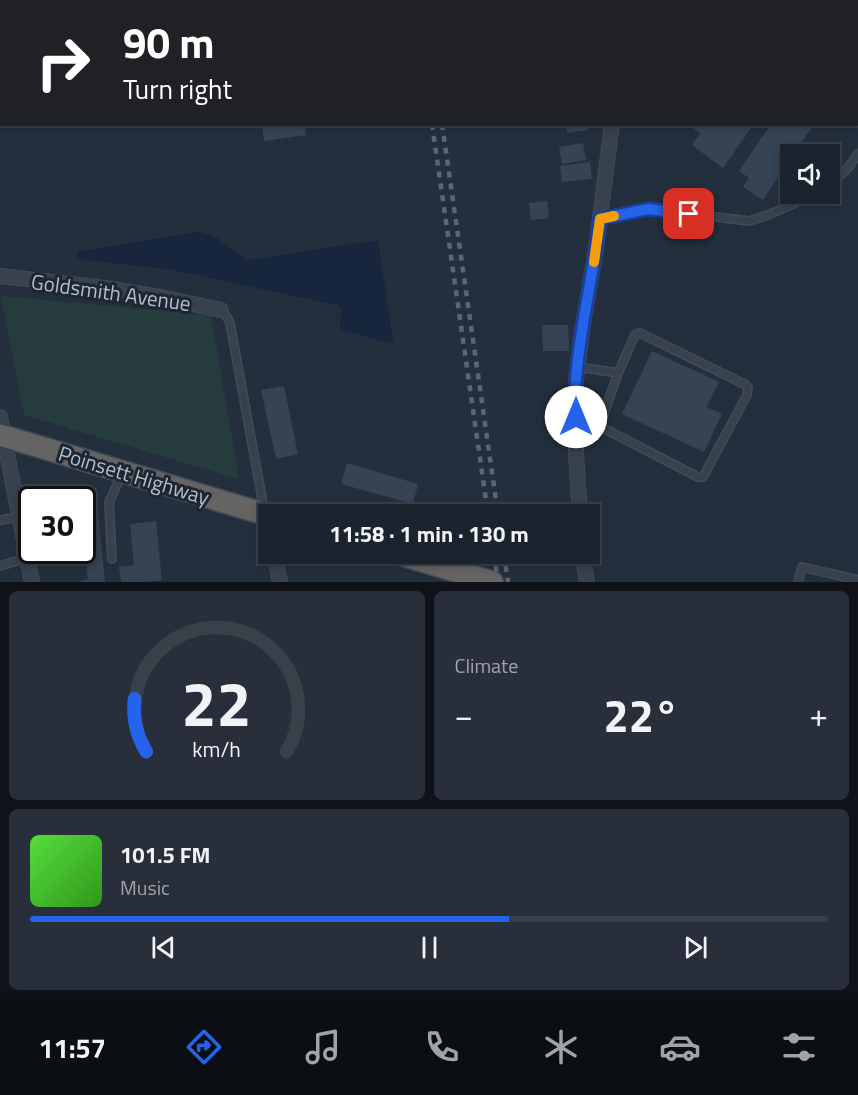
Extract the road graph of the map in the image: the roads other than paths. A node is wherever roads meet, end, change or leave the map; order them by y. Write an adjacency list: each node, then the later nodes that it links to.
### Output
1 (612, 126): 5 (street)
2 (858, 154): 3 (lane)
3 (840, 176)
4 (793, 204): 5 (lane)
5 (600, 219): 8 (street)
6 (0, 276): 7 (street, Goldsmith Avenue)
7 (221, 310): 12 (lane)
8 (578, 367): 9 (lane); 13 (street)
9 (618, 373): 9 (lane)
10 (1, 429): 11 (highway, Poinsett Highway); 14 (street)
11 (123, 472): 16 (highway, Poinsett Highway); 18 (lane)
12 (264, 504)
13 (579, 504)
14 (18, 512)
15 (18, 517): 17 (lane)
16 (258, 517)
17 (0, 520)
18 (112, 559)
19 (18, 561): 24 (lane)
20 (28, 564): 27 (street)
21 (276, 564): 28 (street)
22 (437, 564): 29 (highway)
23 (584, 564): 30 (street)
24 (0, 566)
25 (836, 579): 26 (lane); 31 (lane)
26 (858, 580)
27 (32, 582)
28 (280, 582)
29 (492, 582)
30 (587, 582)
31 (798, 582)

